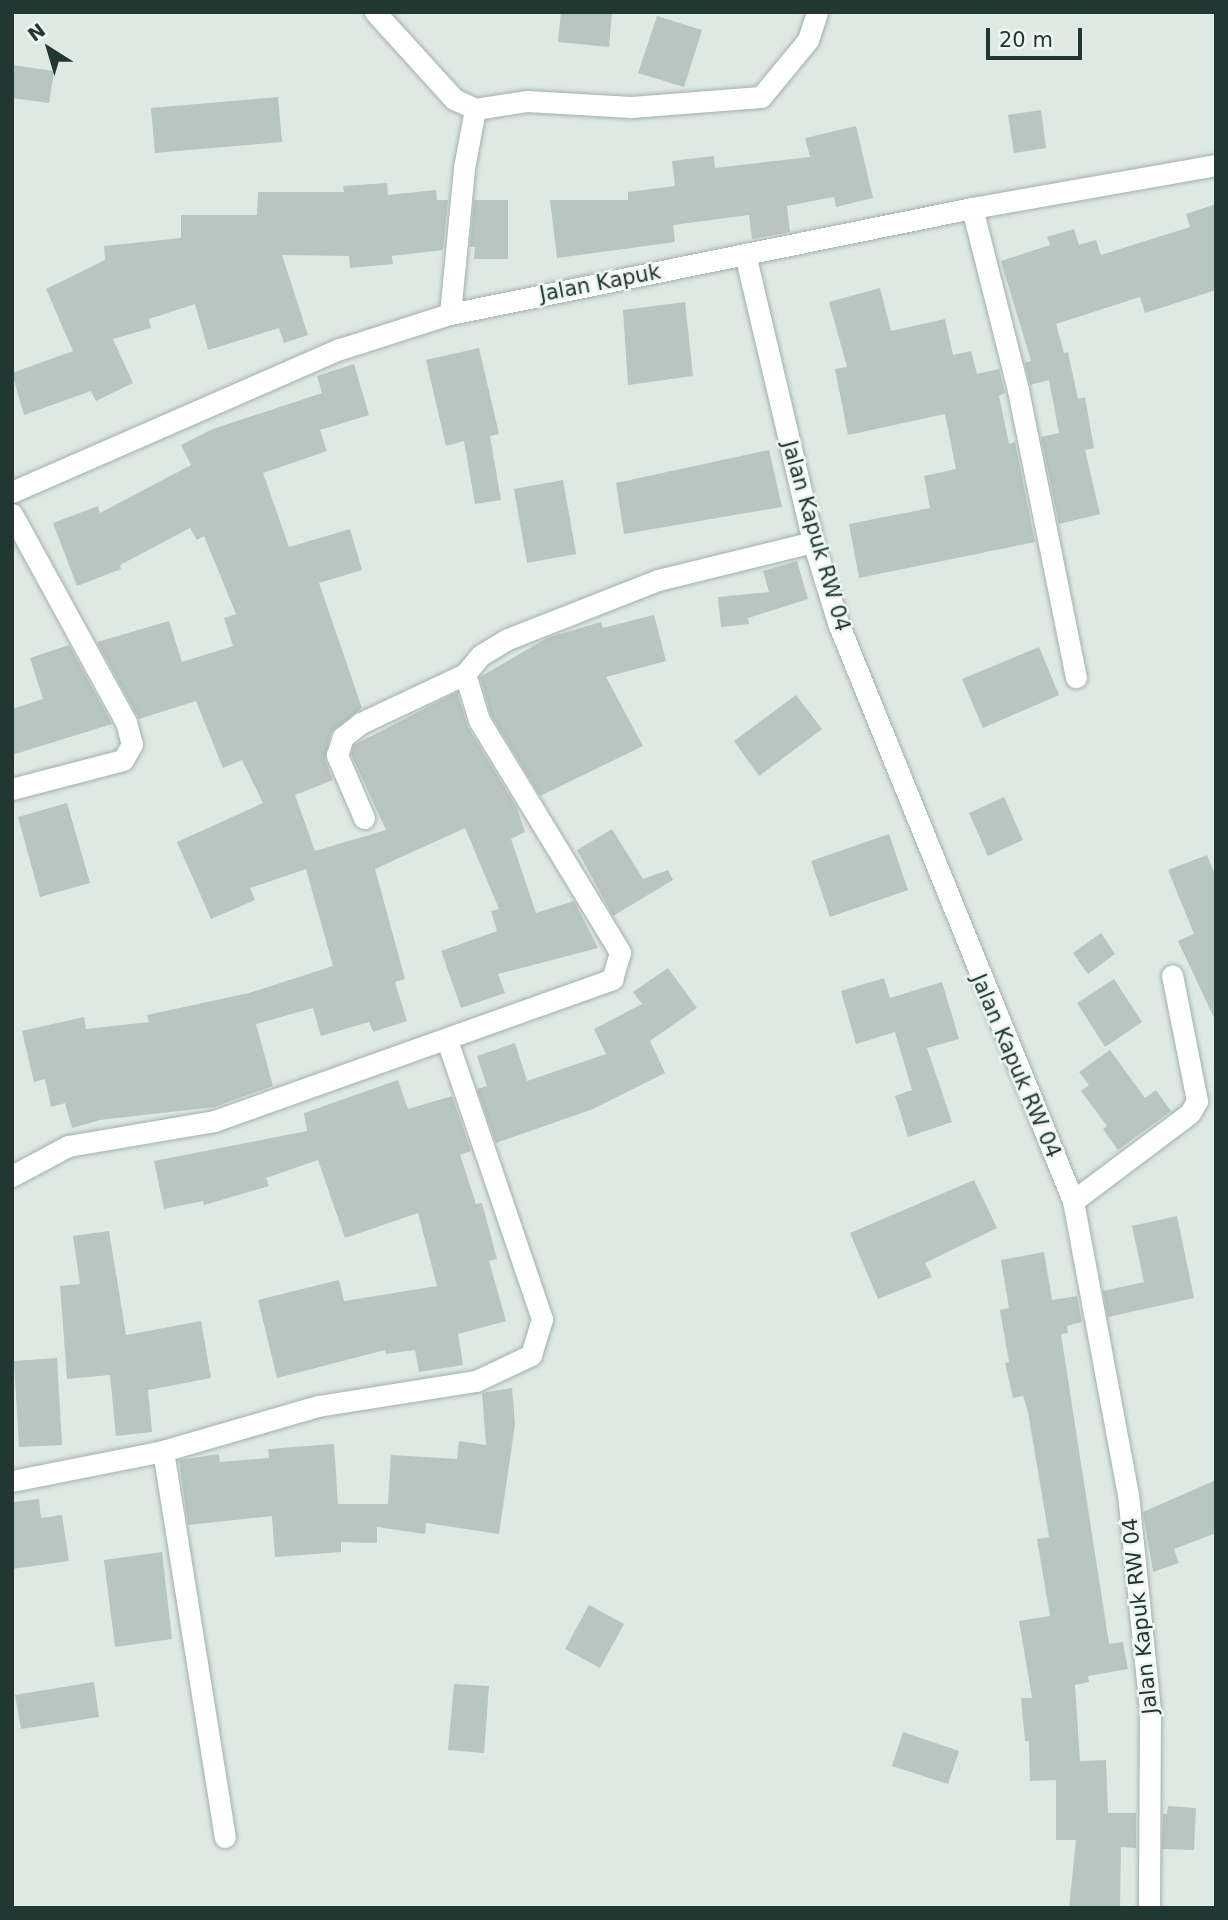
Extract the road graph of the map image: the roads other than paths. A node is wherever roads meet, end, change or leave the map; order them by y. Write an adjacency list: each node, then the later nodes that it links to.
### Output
1 (374, 12): 3 (street)
2 (817, 12): 3 (street)
3 (475, 109): 7 (street)
4 (1216, 165): 5 (street, Jalan Kapuk)
5 (972, 208): 6 (street, Jalan Kapuk); 12 (street)
6 (745, 254): 7 (street, Jalan Kapuk); 10 (street, Jalan Kapuk RW 04)
7 (450, 313): 8 (street, Jalan Kapuk)
8 (12, 492)
9 (12, 513): 13 (street)
10 (813, 542): 11 (street); 18 (street, Jalan Kapuk RW 04)
11 (465, 674): 14 (street); 16 (street)
12 (1076, 677)
13 (12, 789)
14 (364, 818)
15 (1172, 975): 18 (street)
16 (447, 1040): 17 (street); 19 (street)
17 (12, 1176)
18 (1073, 1201): 22 (street, Jalan Kapuk RW 04)
19 (163, 1451): 20 (street); 21 (street)
20 (12, 1481)
21 (225, 1837)
22 (1149, 1908)

